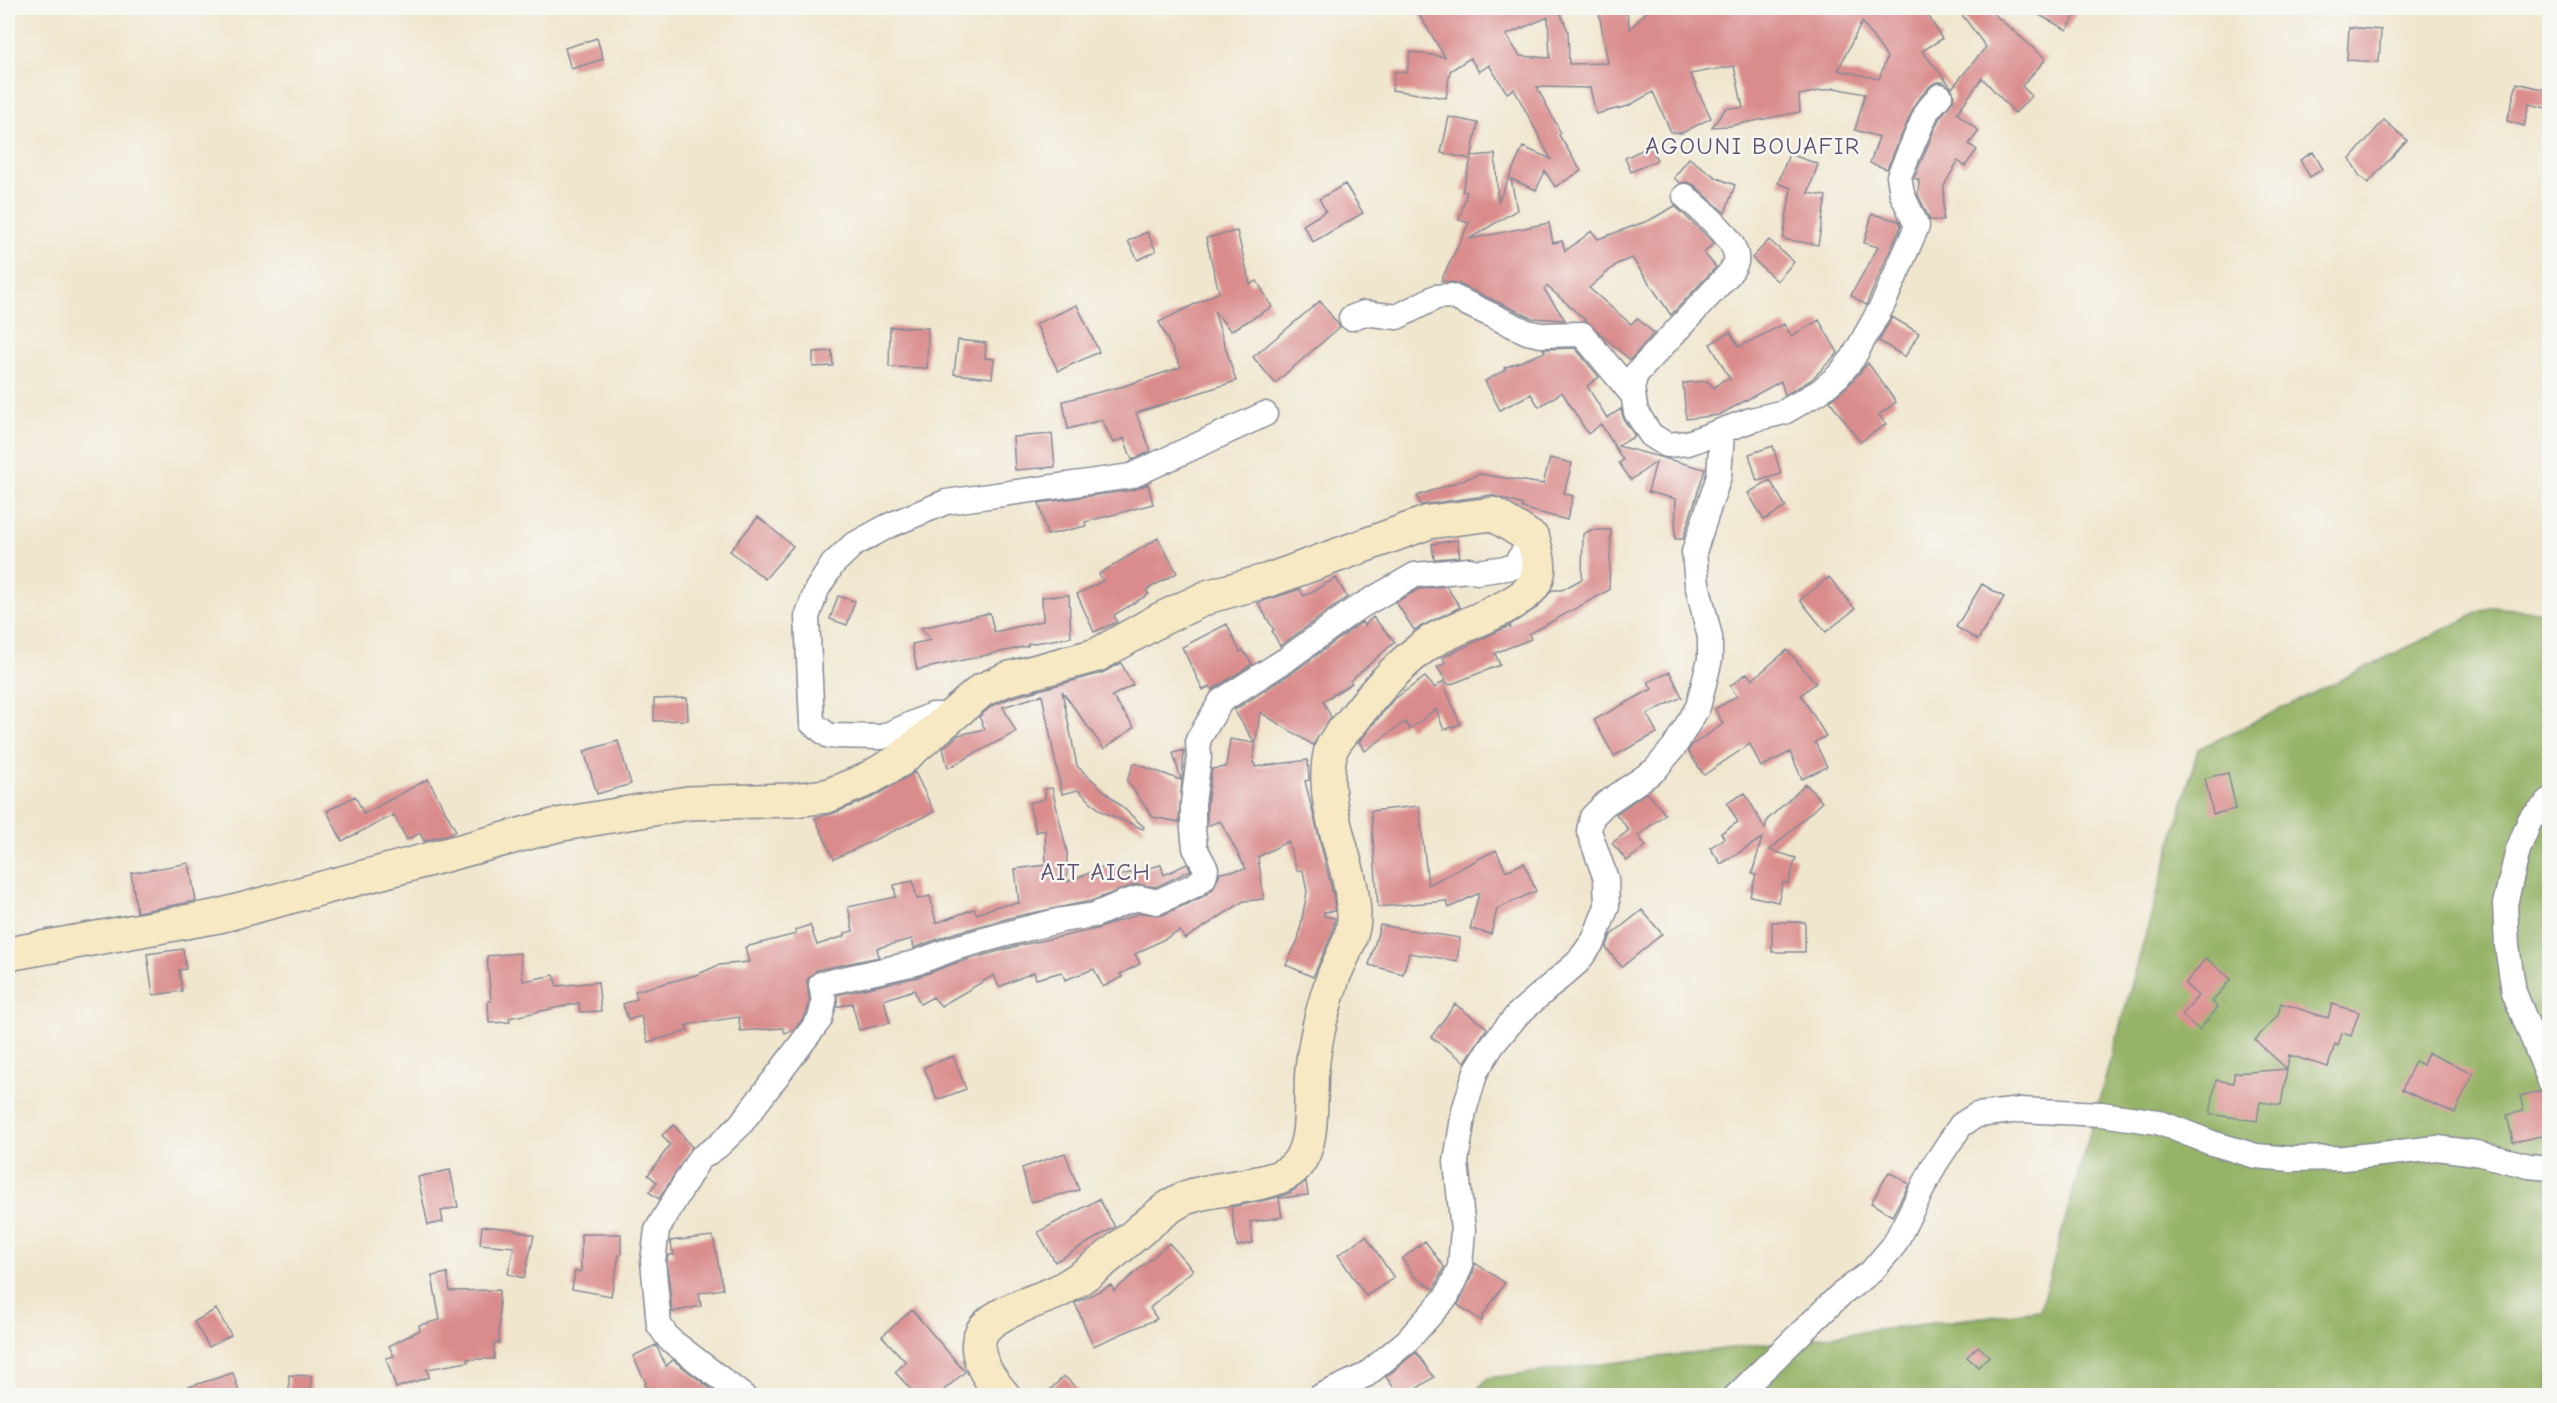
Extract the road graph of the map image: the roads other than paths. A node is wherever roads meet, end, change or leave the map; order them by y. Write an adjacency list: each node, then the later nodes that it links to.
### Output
1 (1940, 96): 6 (street)
2 (1685, 196): 4 (street)
3 (1351, 318): 4 (street)
4 (1633, 395): 6 (street)
5 (1265, 414): 8 (street)
6 (1722, 432): 15 (street)
7 (1533, 539): 8 (main road); 13 (street); 14 (main road)
8 (950, 715): 10 (main road)
9 (2550, 801): 11 (street)
10 (8, 954)
11 (2550, 1081)
12 (2550, 1168): 16 (street)
13 (743, 1395)
14 (1004, 1395)
15 (1321, 1395)
16 (1736, 1395)

